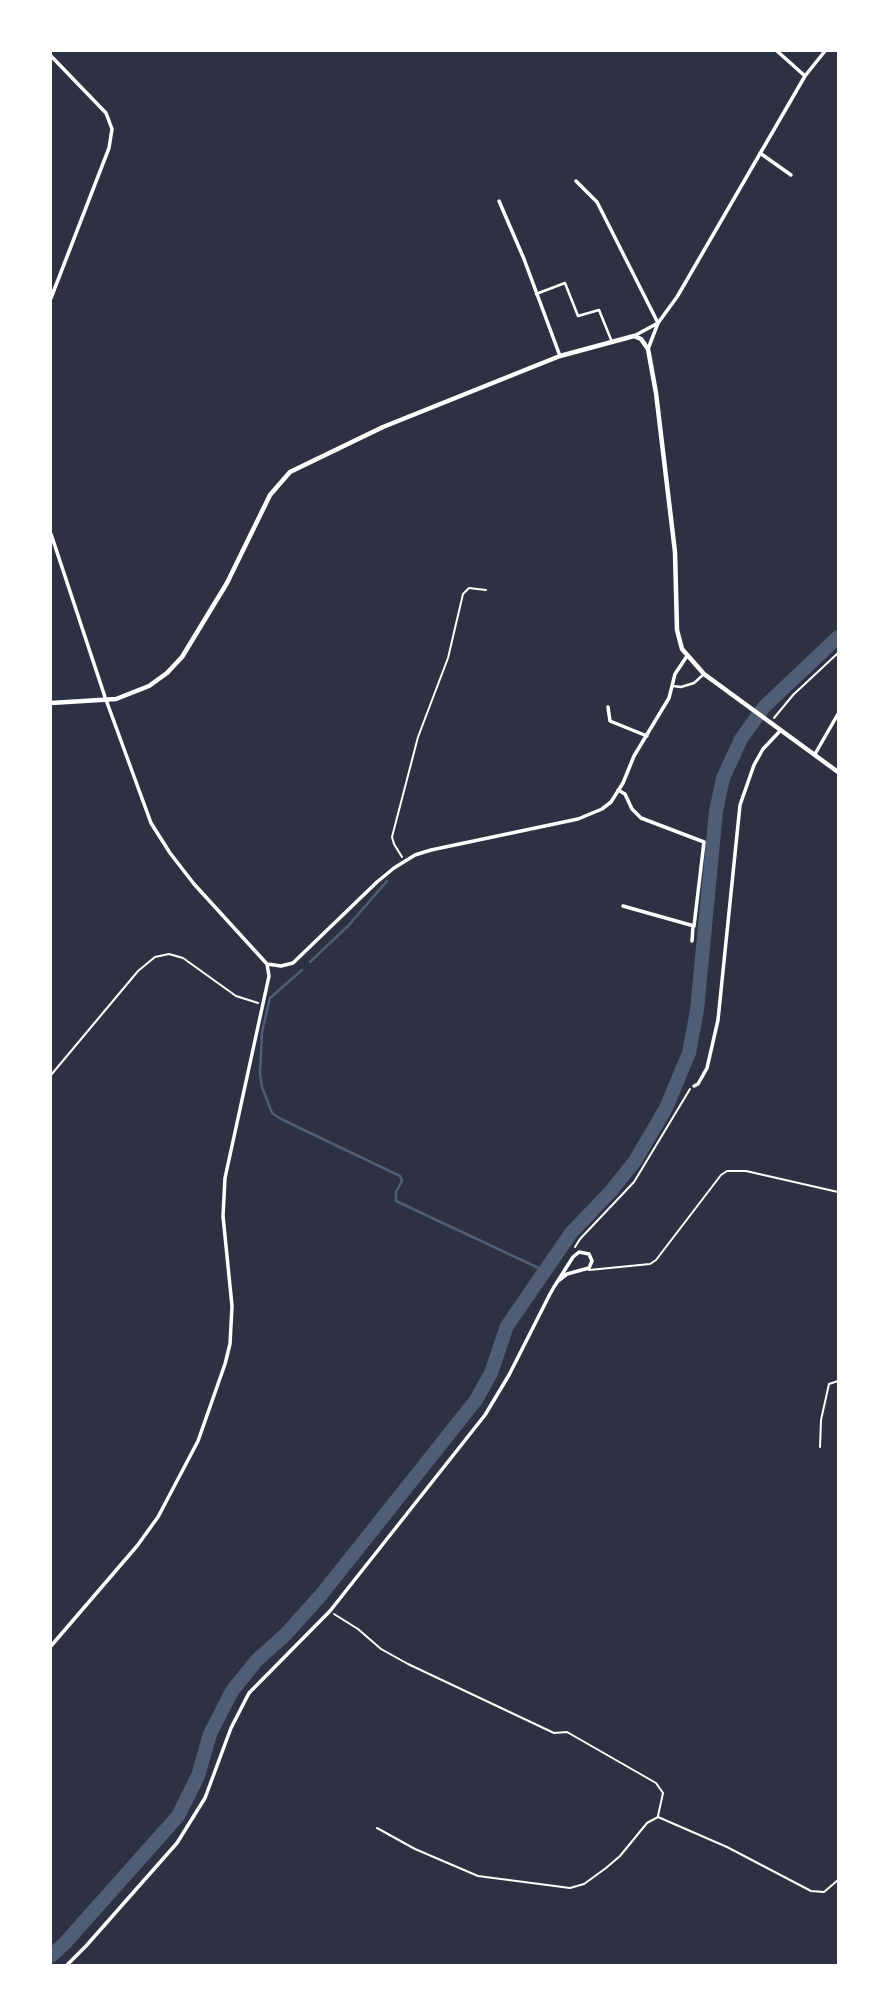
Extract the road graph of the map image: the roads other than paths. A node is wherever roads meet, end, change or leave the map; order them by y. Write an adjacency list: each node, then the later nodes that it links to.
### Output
1 (777, 51): 4 (street)
2 (825, 51): 4 (street)
3 (51, 56): 10 (street)
4 (805, 76): 5 (street)
5 (760, 153): 6 (street); 11 (street)
6 (791, 175)
7 (576, 181): 11 (street)
8 (499, 201): 9 (street)
9 (536, 294): 13 (street); 15 (street)
10 (51, 298)
11 (658, 323): 12 (street); 14 (street)
12 (634, 336): 13 (street); 14 (street)
13 (612, 342): 15 (street)
14 (648, 349): 17 (street)
15 (560, 356): 20 (street)
16 (51, 534): 20 (street)
17 (687, 656): 18 (street); 19 (street)
18 (704, 674): 19 (street); 24 (street)
19 (673, 686): 25 (street)
20 (107, 701): 21 (street); 32 (street)
21 (51, 703)
22 (608, 707): 25 (street)
23 (838, 714): 26 (street)
24 (782, 730): 26 (street); 33 (street)
25 (647, 736): 28 (street)
26 (815, 754): 27 (street)
27 (838, 772)
28 (618, 790): 30 (street); 32 (street)
29 (623, 906): 30 (street)
30 (693, 926): 31 (street)
31 (692, 941)
32 (267, 964): 39 (street)
33 (694, 1086)
34 (838, 1192): 35 (lane)
35 (586, 1270): 36 (street); 36 (street)
36 (558, 1281): 40 (street)
37 (838, 1381): 38 (lane)
38 (820, 1447)
39 (51, 1646)
40 (67, 1965)

